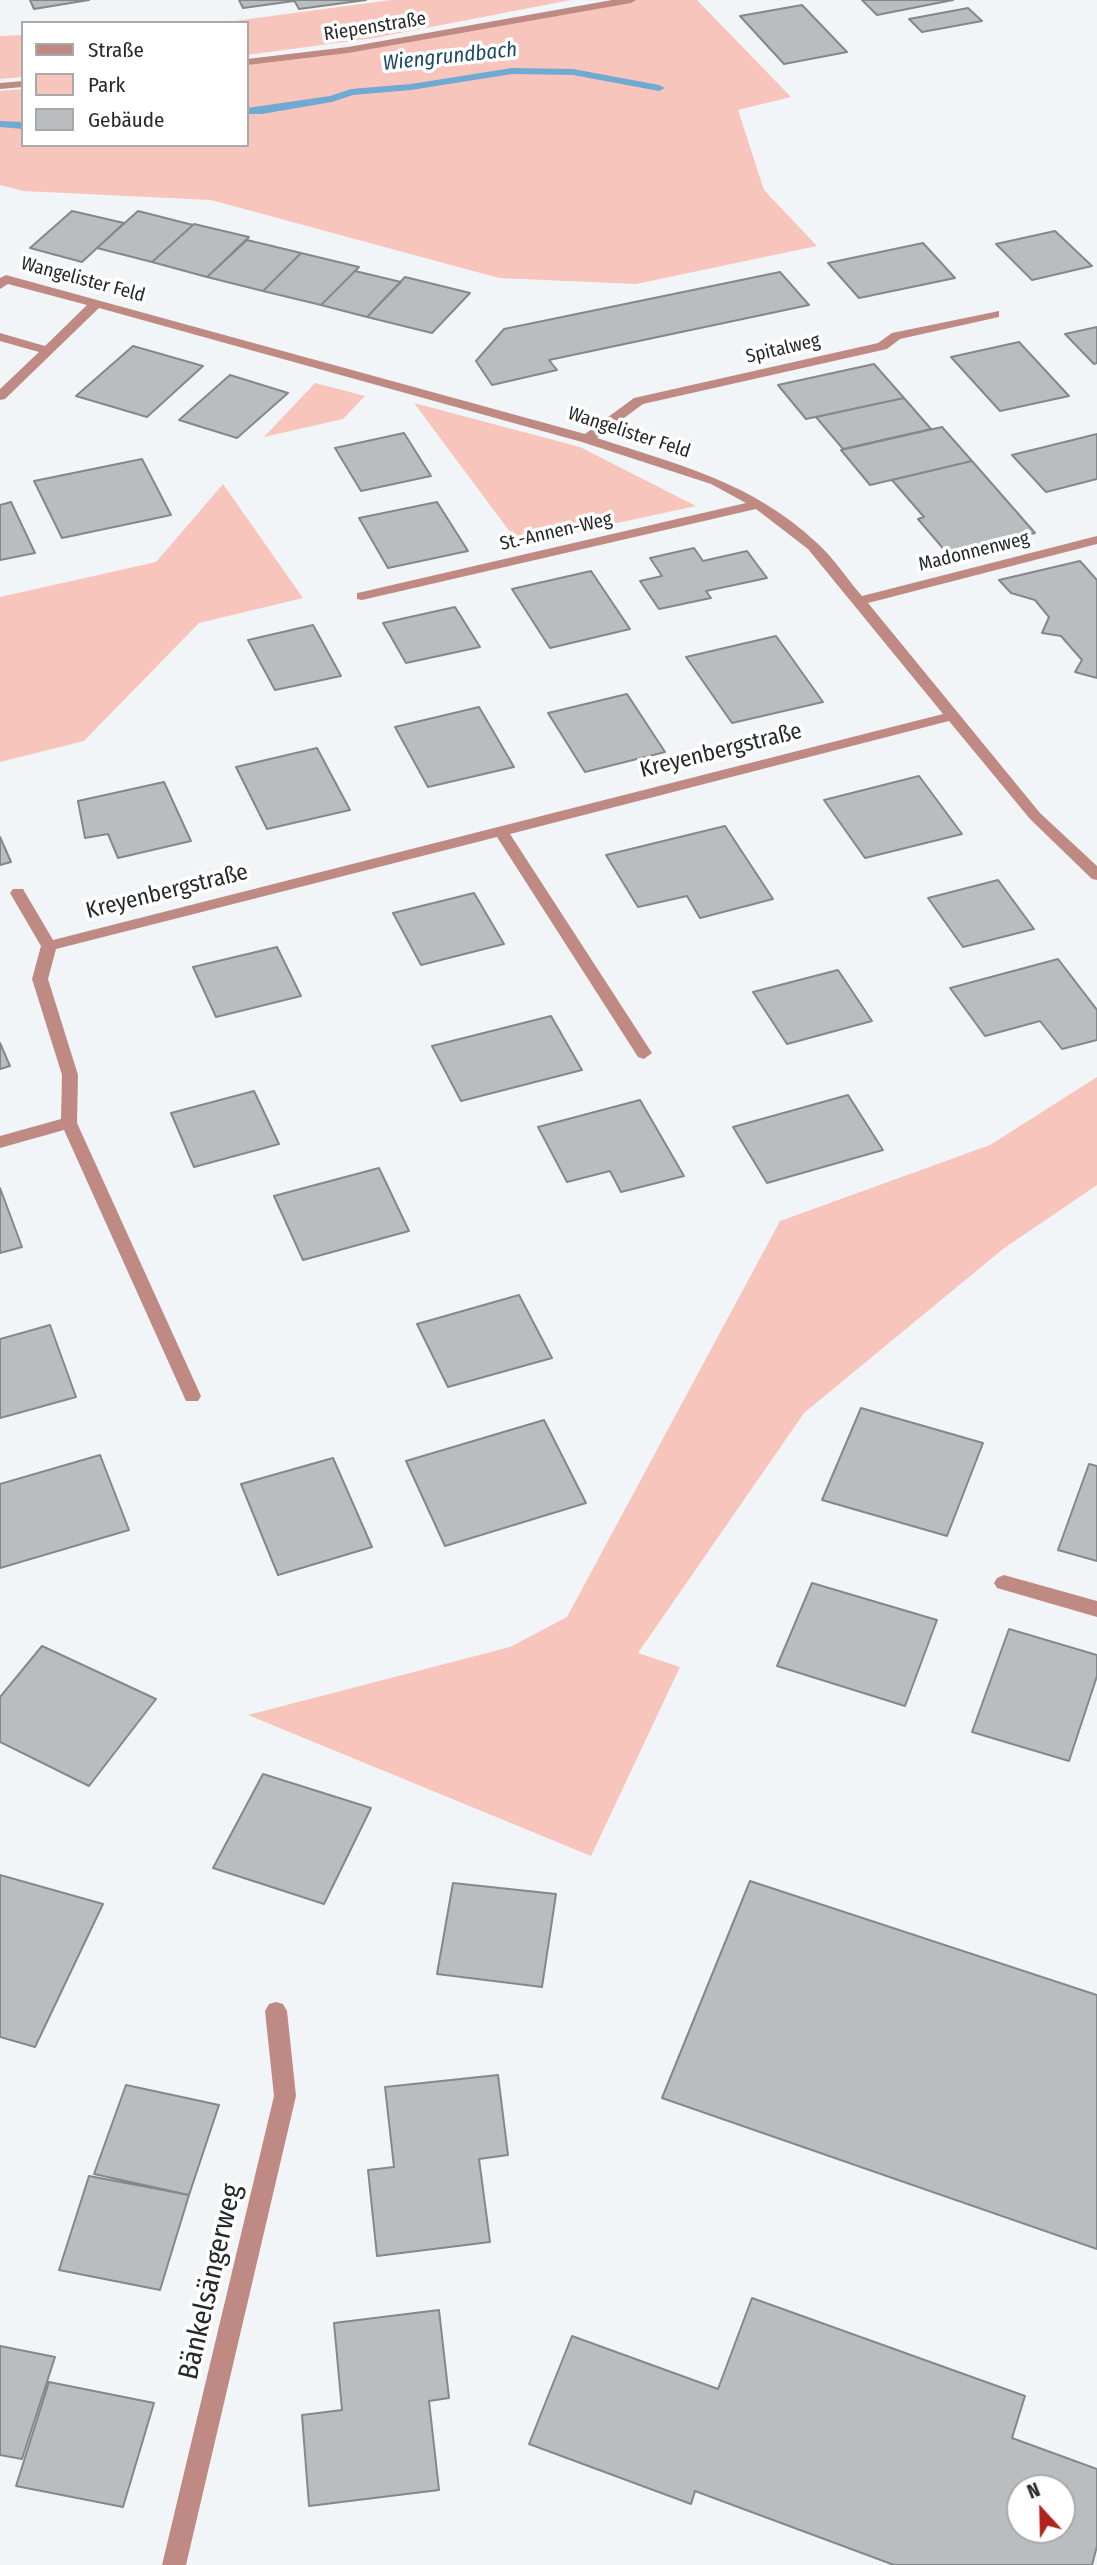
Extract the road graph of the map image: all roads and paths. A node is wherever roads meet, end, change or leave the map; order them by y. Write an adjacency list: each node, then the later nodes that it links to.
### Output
1 (631, 0): 2 (street, Riepenstraße)
2 (248, 62)
3 (21, 84): 4 (street)
4 (0, 86)
5 (0, 285): 6 (street, Wangelister Feld)
6 (97, 303): 9 (street); 11 (street, Wangelister Feld)
7 (995, 314): 11 (street, Spitalweg)
8 (0, 337): 9 (street)
9 (46, 350): 10 (street)
10 (0, 396)
11 (587, 439): 12 (street, Wangelister Feld)
12 (758, 504): 14 (street, St.-Annen-Weg); 15 (street, Wangelister Feld)
13 (1097, 540): 15 (street, Madonnenweg)
14 (362, 596)
15 (860, 601): 16 (street, Wangelister Feld)
16 (953, 716): 17 (street, Kreyenbergstraße); 18 (street, Wangelister Feld)
17 (500, 830): 20 (street, Kreyenbergstraße); 21 (street)
18 (1097, 875)
19 (18, 892): 20 (street)
20 (49, 946): 22 (street)
21 (644, 1053)
22 (69, 1124): 23 (street); 24 (street)
23 (0, 1142)
24 (192, 1396)
25 (1004, 1583): 26 (street)
26 (1097, 1609)
27 (276, 2011): 28 (street, Bänkelsängerweg)
28 (174, 2565)

